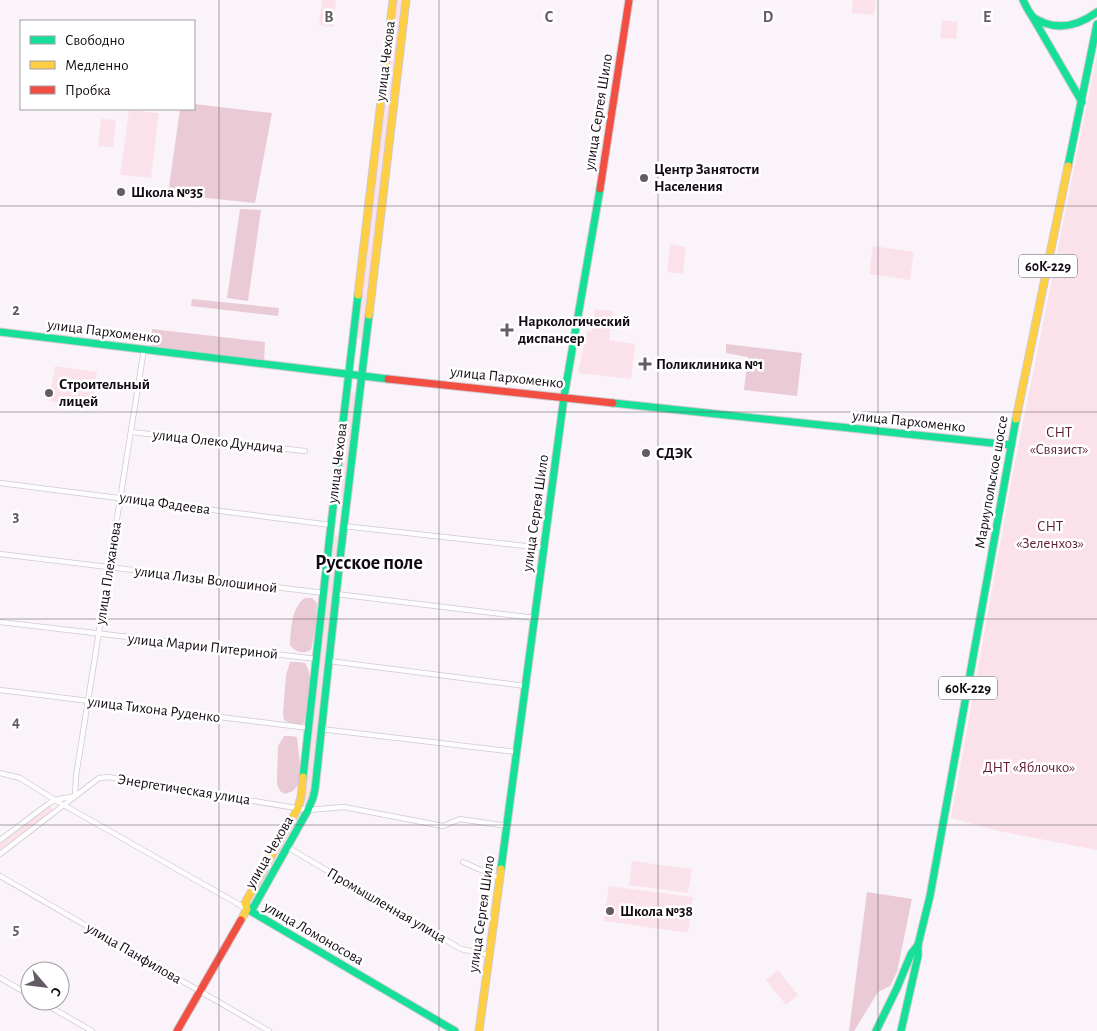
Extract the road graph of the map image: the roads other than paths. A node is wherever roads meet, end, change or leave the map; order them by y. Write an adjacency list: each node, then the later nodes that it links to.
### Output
1 (393, 0): 11 (main road, улица Чехова)
2 (406, 0): 12 (main road, улица Чехова)
3 (629, 0): 13 (main road, улица Сергея Шило)
4 (1023, 0): 6 (main road)
5 (1097, 12): 6 (main road)
6 (1032, 16): 8 (main road)
7 (1097, 24): 8 (main road, Мариупольское шоссе / 60К-229)
8 (1082, 102): 15 (main road, Мариупольское шоссе / 60К-229)
9 (0, 332): 10 (main road, улица Пархоменко)
10 (144, 349): 11 (main road, улица Пархоменко); 14 (street, улица Плеханова)
11 (349, 374): 12 (main road, улица Пархоменко); 19 (main road, улица Чехова)
12 (361, 376): 13 (main road, улица Пархоменко); 20 (main road, улица Чехова)
13 (564, 397): 15 (main road, улица Пархоменко); 21 (main road, улица Сергея Шило)
14 (131, 432): 16 (street, улица Олеко Дундича); 18 (street, улица Плеханова)
15 (1011, 445): 51 (main road, Мариупольское шоссе / 60К-229)
16 (305, 451)
17 (0, 483): 18 (street, улица Фадеева)
18 (121, 497): 19 (street, улица Фадеева); 23 (street, улица Плеханова)
19 (331, 525): 20 (main road); 24 (main road, улица Чехова)
20 (343, 526): 21 (street); 25 (main road, улица Чехова)
21 (544, 548): 26 (main road, улица Сергея Шило)
22 (0, 554): 23 (street, улица Лизы Волошиной)
23 (109, 568): 24 (street, улица Лизы Волошиной); 28 (street, улица Плеханова)
24 (324, 593): 29 (main road, улица Чехова)
25 (336, 594): 26 (street); 30 (main road, улица Чехова)
26 (535, 618): 31 (main road, улица Сергея Шило)
27 (0, 622): 28 (street, улица Марии Питериной)
28 (99, 634): 29 (street, улица Марии Питериной); 33 (street, улица Плеханова)
29 (316, 659): 34 (main road, улица Чехова)
30 (329, 661): 31 (street); 35 (main road, улица Чехова)
31 (526, 686): 36 (main road, улица Сергея Шило)
32 (0, 690): 33 (street, улица Тихона Руденко)
33 (88, 701): 34 (street, улица Тихона Руденко); 38 (street, улица Плеханова)
34 (309, 728): 41 (main road, улица Чехова)
35 (321, 729): 36 (street); 42 (main road, улица Чехова)
36 (517, 752): 43 (main road, улица Сергея Шило)
37 (0, 773): 39 (street, улица Ломоносова)
38 (75, 796): 39 (street, Энергетическая улица); 40 (street, Энергетическая улица); 41 (street, Энергетическая улица)
39 (55, 800): 40 (street, улица Ломоносова); 44 (street, Энергетическая улица)
40 (64, 805): 46 (street, Энергетическая улица); 50 (street, улица Ломоносова)
41 (298, 808): 42 (street, Энергетическая улица); 50 (main road, улица Чехова)
42 (308, 810): 43 (street); 45 (main road, улица Чехова)
43 (506, 826): 49 (main road, улица Сергея Шило)
44 (0, 840)
45 (287, 847): 50 (main road, улица Чехова); 52 (street, Промышленная улица)
46 (0, 854)
47 (463, 862): 49 (street)
48 (0, 876): 55 (street, улица Панфилова)
49 (500, 878): 52 (main road, улица Сергея Шило)
50 (247, 909): 55 (main road, улица Чехова); 60 (main road, улица Ломоносова)
51 (918, 945): 62 (main road, Мариупольское шоссе); 63 (main road, Мариупольское шоссе)
52 (489, 955): 61 (main road, улица Сергея Шило)
53 (0, 978): 54 (street)
54 (20, 989)
55 (200, 991): 58 (main road, улица Чехова); 59 (street, улица Панфилова)
56 (57, 1011): 57 (street)
57 (92, 1031)
58 (177, 1031)
59 (269, 1031)
60 (455, 1031)
61 (480, 1031)
62 (876, 1031)
63 (901, 1031)

